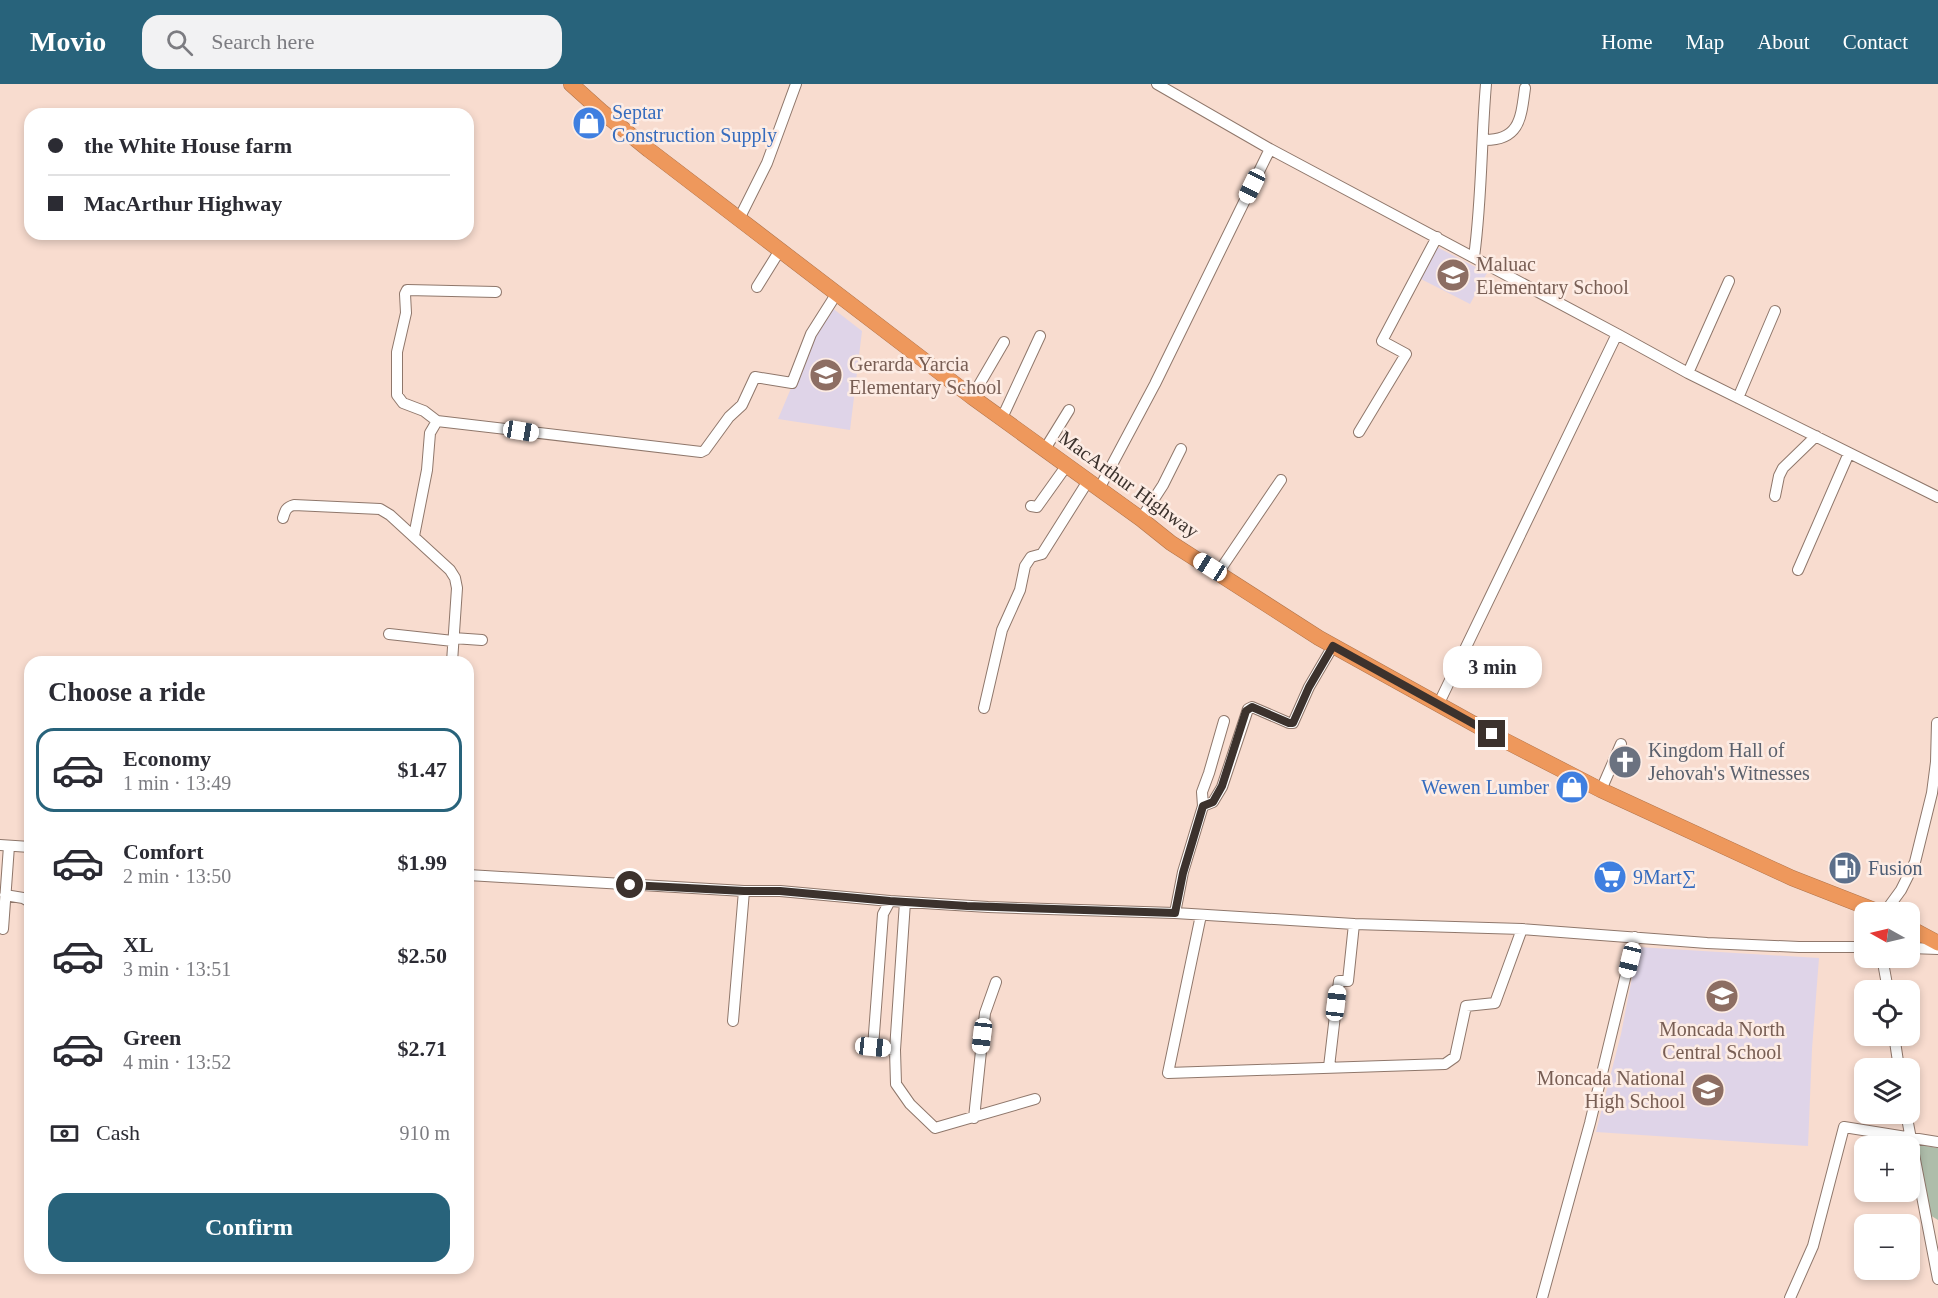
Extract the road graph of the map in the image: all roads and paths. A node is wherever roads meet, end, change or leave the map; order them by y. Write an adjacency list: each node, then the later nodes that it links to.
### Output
1 (571, 84): 8 (highway, MacArthur Highway)
2 (796, 84): 8 (street)
3 (1486, 84): 6 (street)
4 (1160, 85): 7 (street)
5 (1525, 88): 6 (street)
6 (1483, 140): 11 (street)
7 (1270, 149): 9 (street); 33 (street)
8 (739, 219): 10 (highway, MacArthur Highway)
9 (1437, 237): 11 (street); 26 (street)
10 (780, 250): 13 (street); 15 (highway, MacArthur Highway)
11 (1474, 257): 17 (street)
12 (1729, 281): 20 (street)
13 (757, 287)
14 (496, 292): 25 (street)
15 (837, 293): 21 (highway, MacArthur Highway); 25 (street)
16 (1775, 311): 22 (street)
17 (1617, 334): 20 (street); 47 (street)
18 (1040, 336): 24 (street)
19 (1004, 342): 21 (street)
20 (1688, 373): 22 (street)
21 (972, 396): 24 (highway, MacArthur Highway)
22 (1738, 398): 27 (street)
23 (1069, 410): 28 (street)
24 (1002, 418): 28 (highway, MacArthur Highway)
25 (437, 421): 39 (street)
26 (1359, 432)
27 (1816, 436): 30 (street); 34 (street)
28 (1045, 449): 31 (highway, MacArthur Highway)
29 (1181, 449): 38 (street)
30 (1849, 453): 35 (street); 40 (street)
31 (1067, 465): 33 (highway, MacArthur Highway); 36 (street)
32 (1281, 480): 41 (street)
33 (1093, 485): 38 (highway, MacArthur Highway); 48 (street)
34 (1775, 496)
35 (1938, 496)
36 (1031, 506)
37 (283, 518): 39 (street)
38 (1141, 519): 41 (highway, MacArthur Highway)
39 (414, 536): 43 (street)
40 (1798, 570)
41 (1218, 573): 45 (highway, MacArthur Highway)
42 (389, 634): 43 (street)
43 (453, 639): 44 (street); 46 (street)
44 (482, 640)
45 (1333, 646): 47 (highway, MacArthur Highway); 53 (street)
46 (452, 656)
47 (1439, 703): 52 (highway, MacArthur Highway)
48 (984, 708)
49 (1224, 721): 53 (street)
50 (1937, 723): 63 (street)
51 (1621, 744): 52 (street)
52 (1601, 790): 62 (highway, MacArthur Highway)
53 (1203, 806): 64 (street)
54 (4, 846): 55 (street); 58 (street)
55 (24, 847)
56 (474, 875): 57 (street)
57 (744, 891): 60 (street); 76 (street)
58 (6, 894): 59 (street); 68 (street)
59 (24, 899)
60 (890, 901): 61 (street); 77 (street)
61 (905, 902): 64 (street); 77 (street)
62 (1854, 902)
63 (1892, 902)
64 (1175, 913): 65 (street)
65 (1201, 915): 66 (street); 78 (street)
66 (1354, 924): 67 (street); 78 (street)
67 (1522, 929): 70 (street); 78 (street)
68 (3, 930)
69 (1920, 933): 71 (highway)
70 (1635, 937): 72 (street); 86 (street)
71 (1938, 943)
72 (1854, 947)
73 (1920, 948): 74 (street)
74 (1938, 949)
75 (996, 982): 80 (street)
76 (733, 1021)
77 (895, 1050): 80 (street)
78 (1329, 1067)
79 (1035, 1099): 80 (street)
80 (974, 1118)
81 (1903, 1136): 87 (street)
82 (1920, 1139): 83 (street)
83 (1938, 1142)
84 (1920, 1188): 85 (street)
85 (1938, 1279)
86 (1542, 1298)
87 (1790, 1298)

